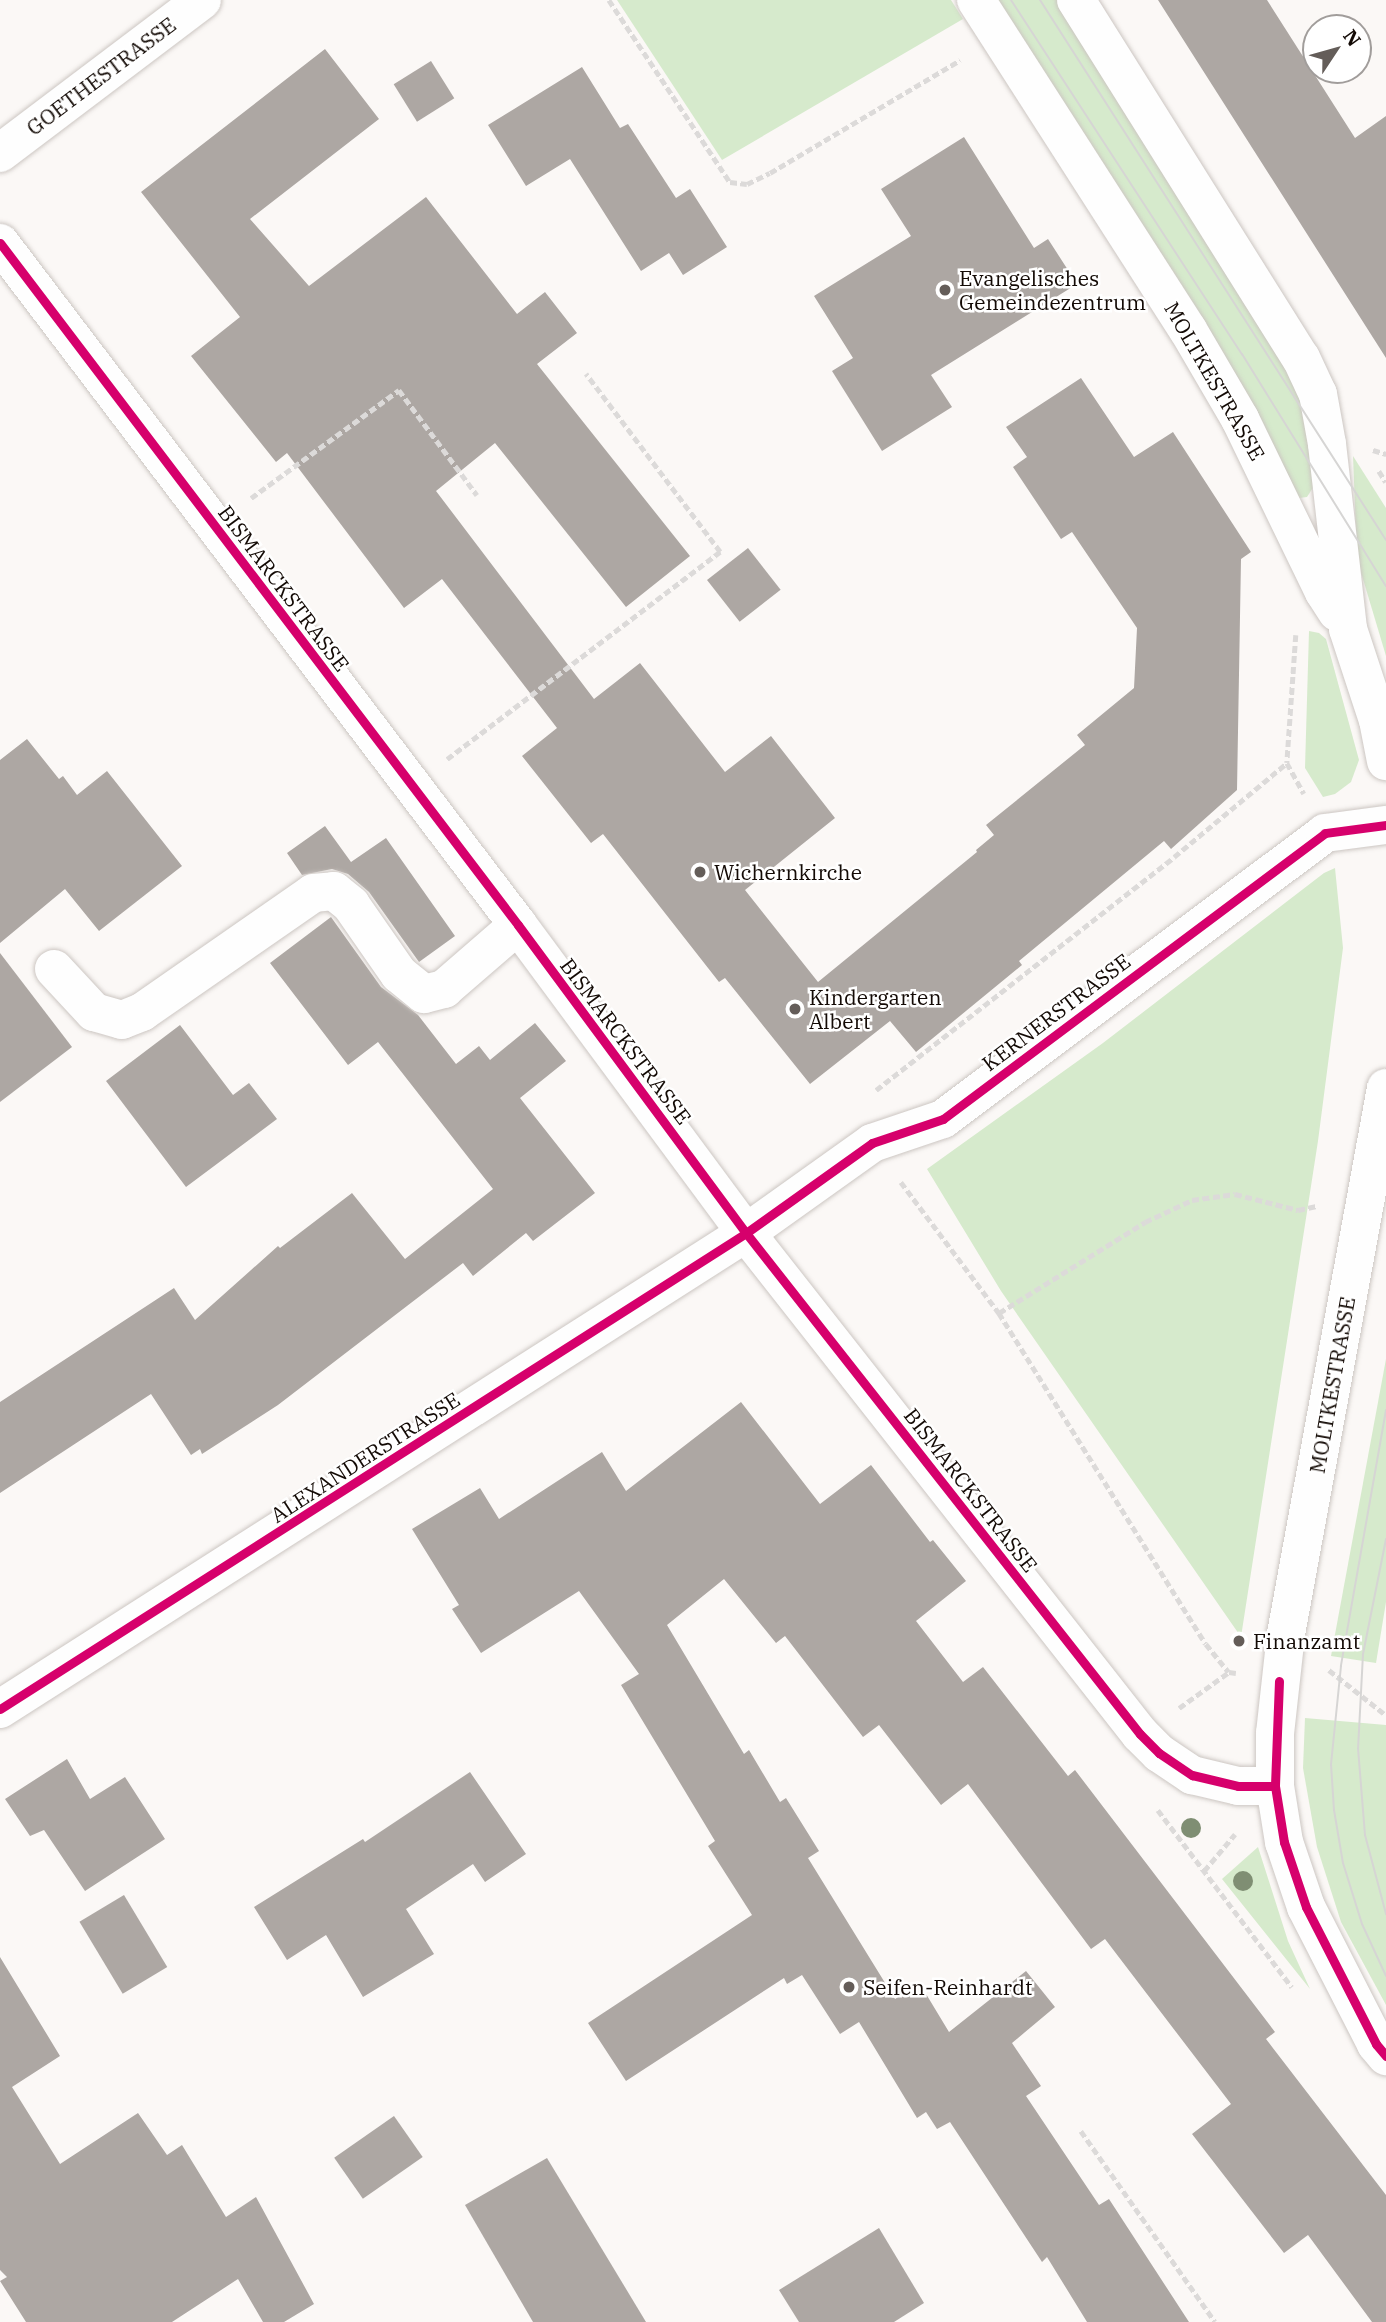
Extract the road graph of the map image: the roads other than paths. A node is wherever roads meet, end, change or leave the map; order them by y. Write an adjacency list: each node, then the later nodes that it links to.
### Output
1 (202, 0): 4 (street, GOETHESTRASSE)
2 (976, 0): 6 (street, MOLTKESTRASSE)
3 (1076, 0): 6 (street, MOLTKESTRASSE)
4 (0, 153)
5 (0, 243): 9 (street, BISMARCKSTRASSE)
6 (1348, 629): 7 (street, MOLTKESTRASSE)
7 (1386, 761)
8 (1386, 825): 12 (street, KERNERSTRASSE)
9 (518, 925): 10 (street); 12 (street, BISMARCKSTRASSE)
10 (54, 969)
11 (1386, 1088): 14 (street, MOLTKESTRASSE)
12 (746, 1233): 13 (street, ALEXANDERSTRASSE); 14 (street, BISMARCKSTRASSE)
13 (0, 1709)
14 (1275, 1786): 15 (street)
15 (1386, 2056)

